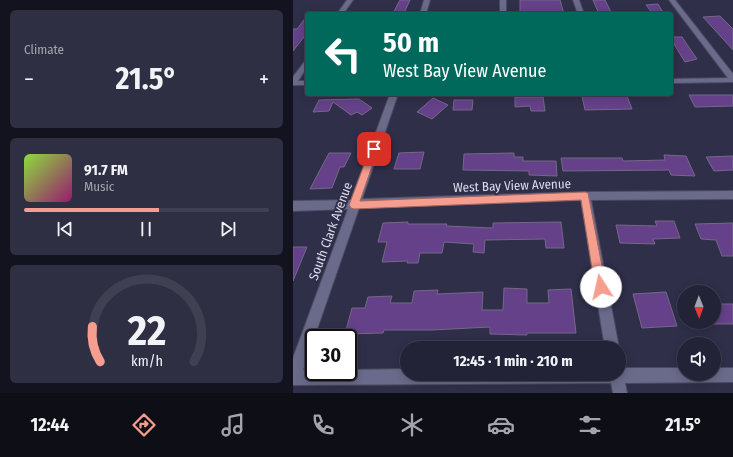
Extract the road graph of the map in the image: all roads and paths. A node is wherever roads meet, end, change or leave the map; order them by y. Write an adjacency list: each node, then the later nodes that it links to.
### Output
1 (350, 0): 6 (street)
2 (427, 0): 7 (street)
3 (503, 0): 8 (street)
4 (576, 0): 9 (street)
5 (672, 0): 11 (street)
6 (342, 12)
7 (424, 12)
8 (503, 12)
9 (580, 12)
10 (305, 65): 13 (street)
11 (733, 80): 12 (street)
12 (673, 81)
13 (293, 82): 14 (street)
14 (305, 83)
15 (393, 96): 18 (street, South Clark Avenue)
16 (733, 195): 17 (street, West Bay View Avenue)
17 (585, 196): 18 (street, West Bay View Avenue); 20 (street)
18 (354, 205): 19 (street, West Bay View Avenue); 24 (street, South Clark Avenue)
19 (293, 206)
20 (611, 341)
21 (626, 375): 22 (street)
22 (733, 375)
23 (400, 376): 24 (street)
24 (293, 377)
25 (618, 381): 26 (street)
26 (620, 393)

